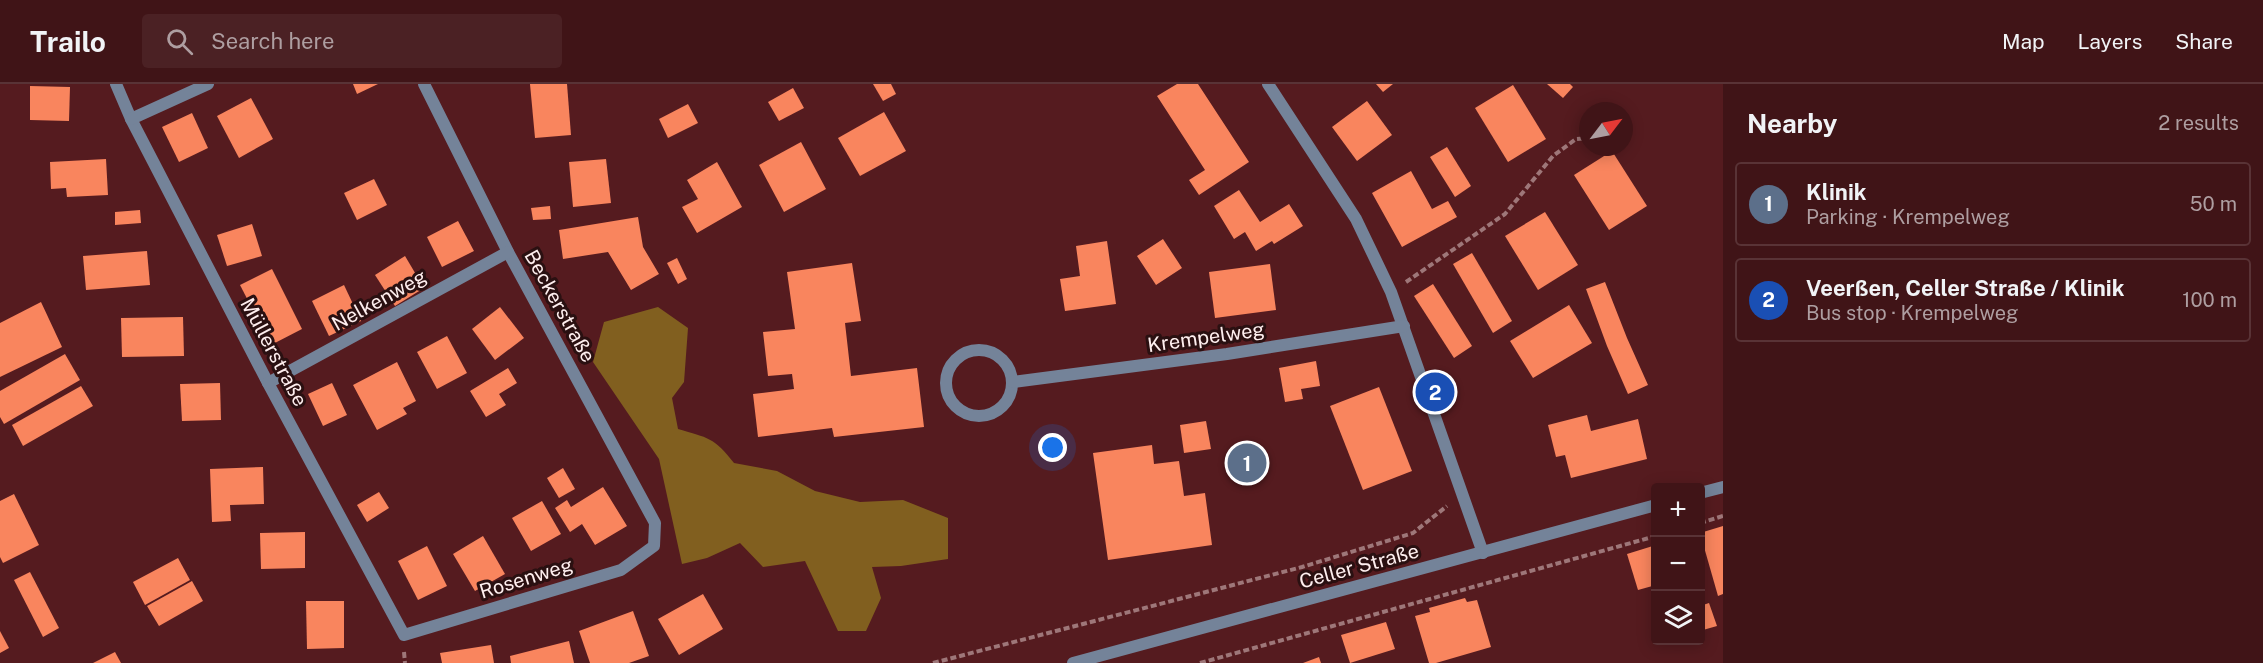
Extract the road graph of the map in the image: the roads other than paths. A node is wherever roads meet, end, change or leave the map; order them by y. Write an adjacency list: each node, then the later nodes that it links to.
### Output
1 (116, 84): 5 (street, Müllerstraße)
2 (208, 84): 5 (street)
3 (424, 84): 6 (street, Beckerstraße)
4 (1268, 84): 7 (street)
5 (130, 119): 9 (street, Müllerstraße)
6 (508, 252): 9 (street, Nelkenweg); 13 (street, Beckerstraße)
7 (1404, 326): 8 (street, Krempelweg); 14 (street)
8 (1013, 382): 8 (street)
9 (268, 383): 15 (street, Müllerstraße)
10 (1723, 487): 11 (street)
11 (1705, 492)
12 (1651, 506): 14 (street, Celler Straße)
13 (654, 546): 15 (street, Rosenweg)
14 (1483, 553): 16 (street, Celler Straße)
15 (404, 635)
16 (1073, 663)

